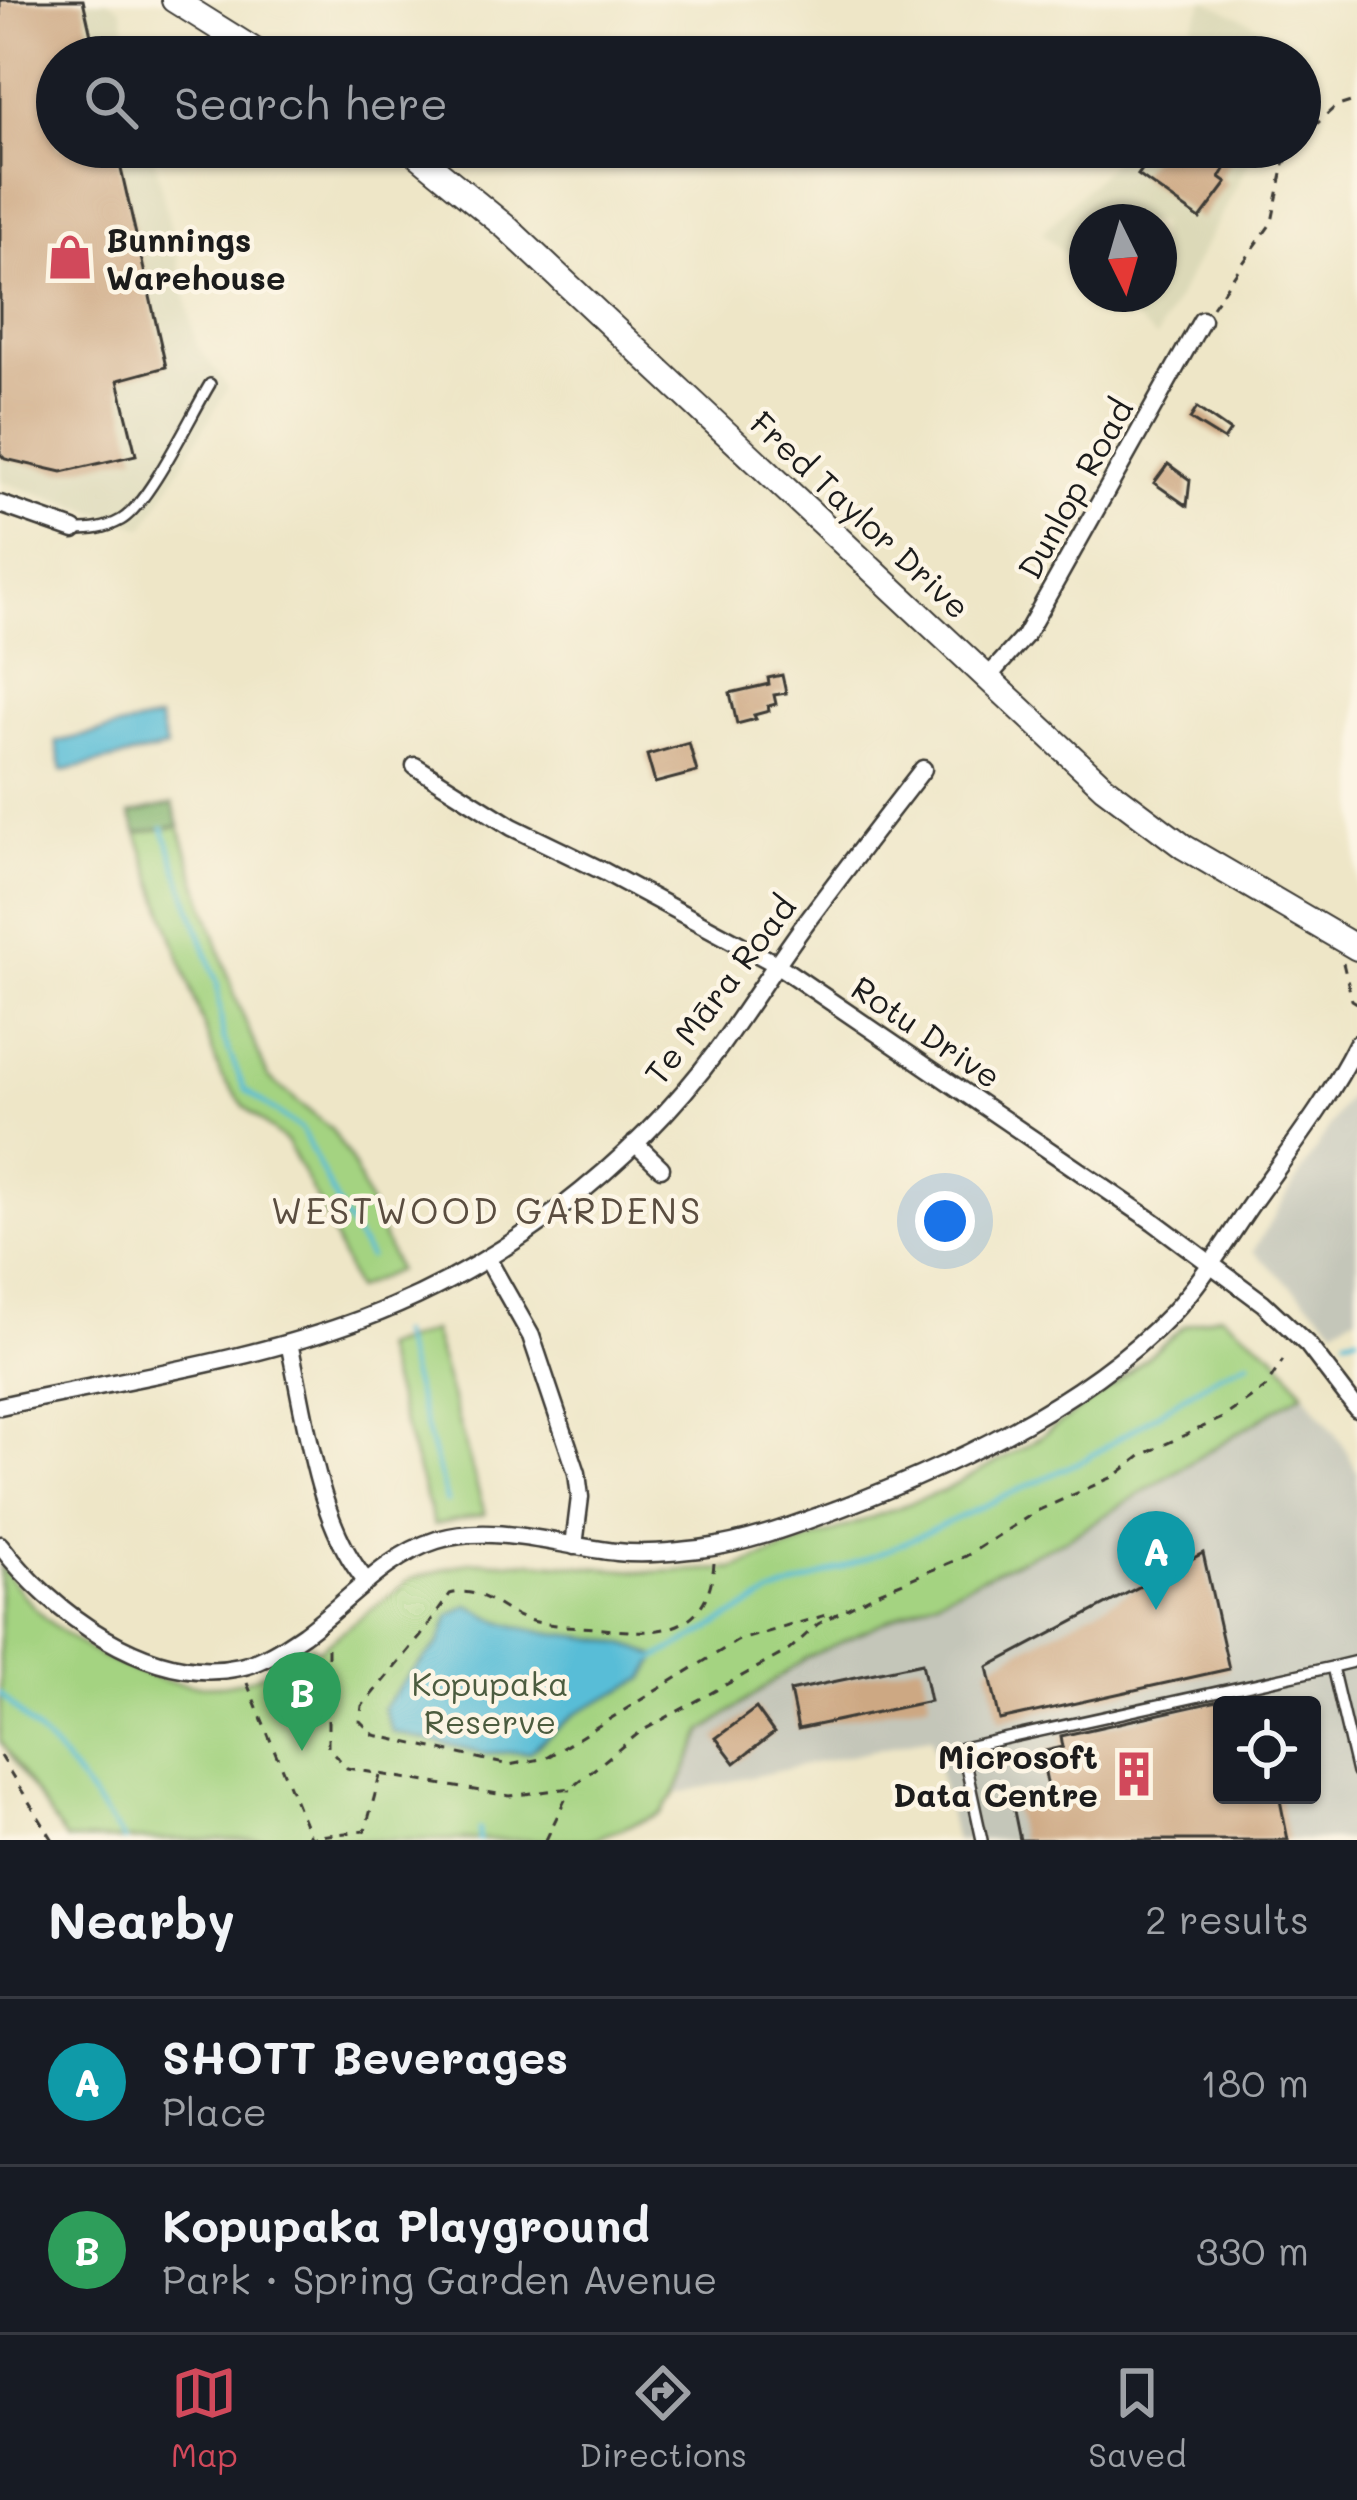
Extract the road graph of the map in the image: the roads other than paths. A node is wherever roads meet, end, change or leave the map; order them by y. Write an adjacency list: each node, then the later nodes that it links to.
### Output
1 (174, 0): 2 (main road)
2 (231, 36)
3 (434, 168): 8 (main road, Fred Taylor Drive)
4 (1202, 320): 8 (street, Dunlop Road)
5 (210, 384): 7 (lane)
6 (0, 504): 7 (street)
7 (74, 530)
8 (987, 678): 11 (main road, Fred Taylor Drive)
9 (415, 766): 12 (street, Rotu Drive)
10 (922, 769): 12 (street, Te Māra Road)
11 (1350, 944)
12 (776, 964): 14 (street, Te Māra Road); 17 (street, Rotu Drive)
13 (1357, 1044): 17 (street)
14 (635, 1143): 15 (street); 16 (street, Te Māra Road)
15 (661, 1168)
16 (488, 1260): 18 (street, Te Māra Road); 22 (street)
17 (1210, 1264): 20 (street, Rotu Drive); 22 (street)
18 (289, 1343): 19 (street, Te Māra Road); 23 (street)
19 (0, 1406)
20 (1357, 1409)
21 (0, 1545): 23 (street)
22 (574, 1546): 23 (street)
23 (367, 1582)
24 (1357, 1661): 25 (lane)
25 (1332, 1666): 26 (lane); 27 (lane)
26 (1357, 1773)
27 (982, 1840)

